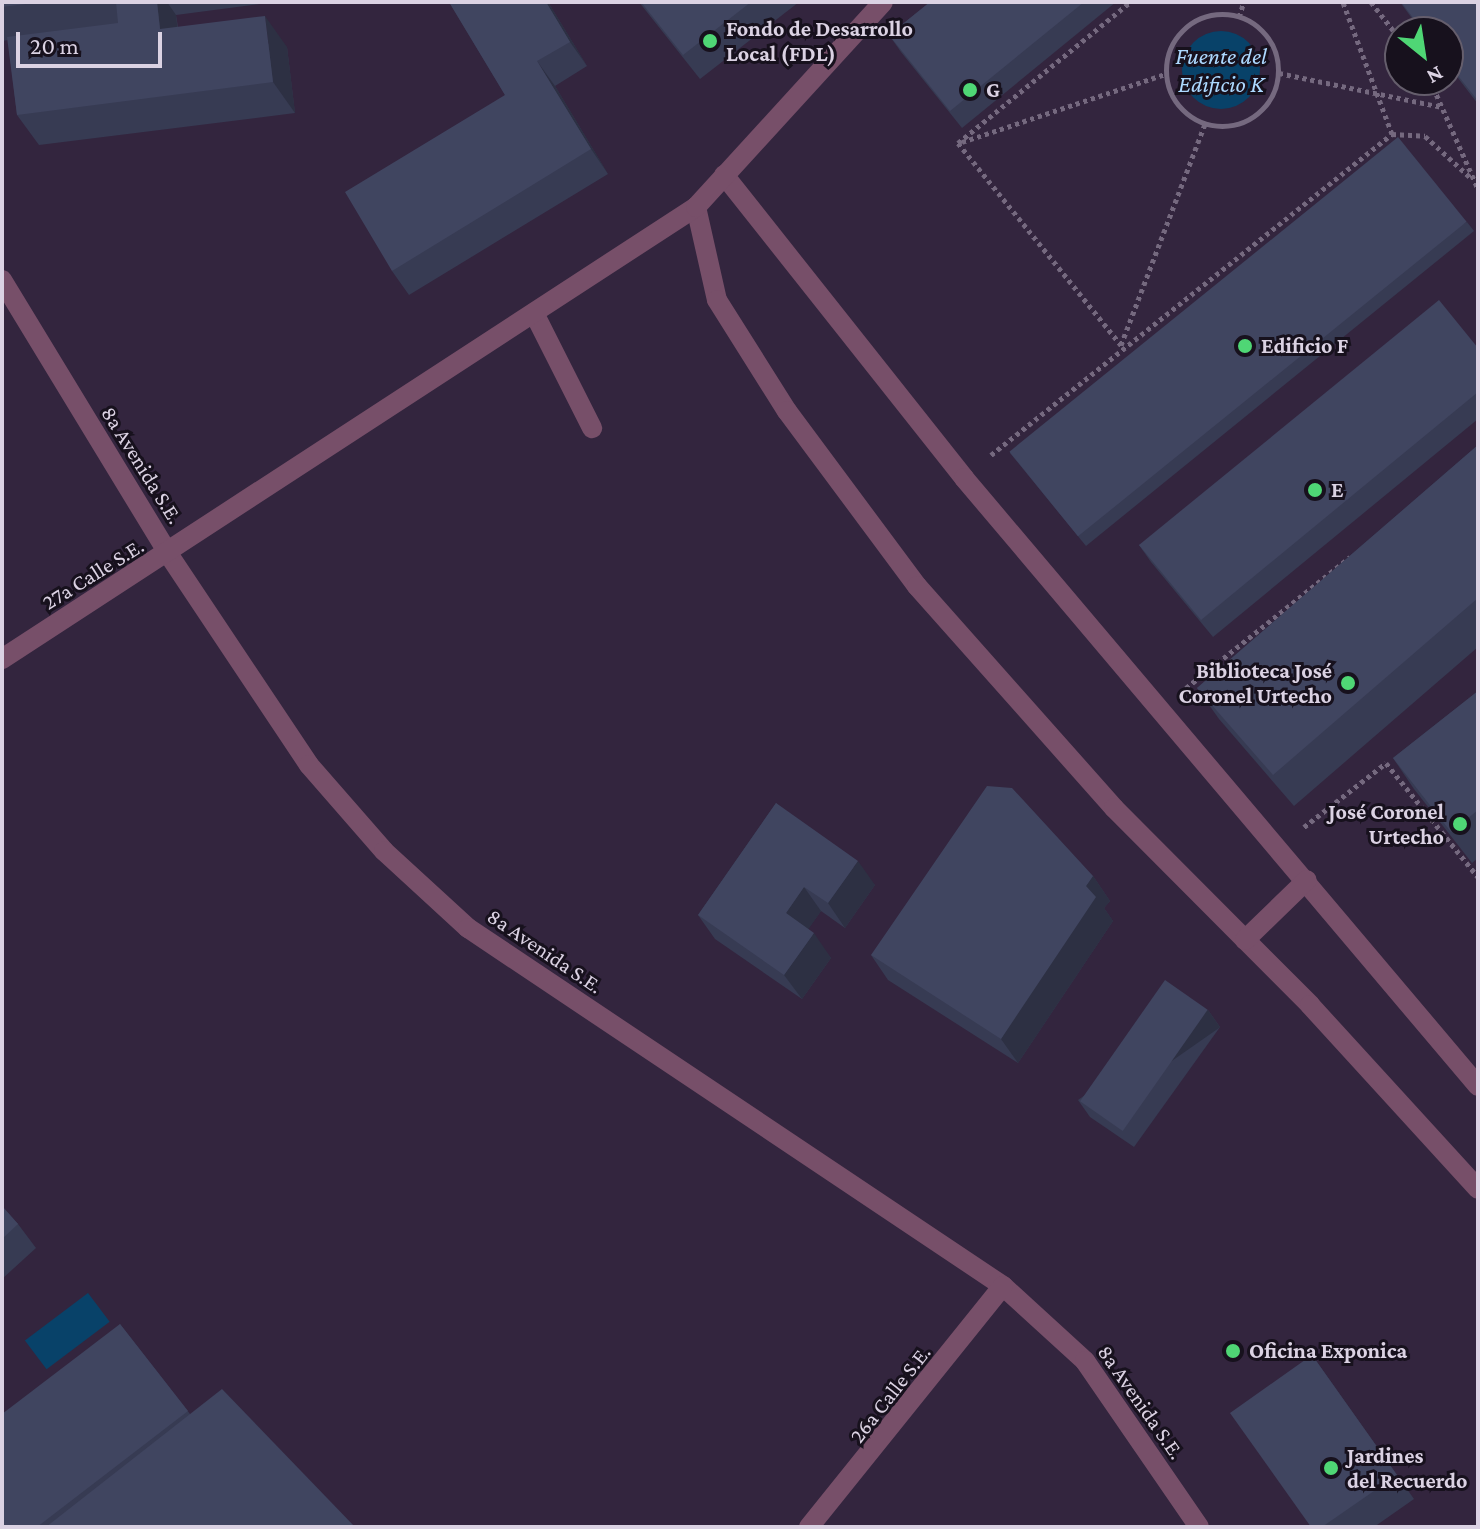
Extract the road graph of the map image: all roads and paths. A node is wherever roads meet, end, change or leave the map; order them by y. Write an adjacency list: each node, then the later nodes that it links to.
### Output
1 (883, 2): 16 (street, 27a Calle S.E.)
2 (1130, 2): 15 (path)
3 (1244, 2): 6 (path)
4 (1343, 2): 10 (path)
5 (1371, 2): 7 (path)
6 (1239, 17): 8 (path); 9 (path)
7 (1384, 19)
8 (1279, 73): 10 (path); 13 (path)
9 (1165, 74): 13 (path); 15 (path)
10 (1377, 93): 12 (path); 14 (path)
11 (1437, 96): 12 (path)
12 (1442, 107): 17 (path)
13 (1205, 124): 22 (path)
14 (1392, 134): 17 (path); 22 (path)
15 (958, 143): 22 (path)
16 (724, 175): 19 (street, 27a Calle S.E.); 24 (street)
17 (1474, 181): 18 (path)
18 (1478, 189)
19 (696, 207): 21 (street, 27a Calle S.E.); 32 (street)
20 (2, 280): 26 (street, 8a Avenida S.E.)
21 (534, 313): 23 (street); 26 (street, 27a Calle S.E.)
22 (1121, 345): 24 (path)
23 (592, 428)
24 (964, 478): 28 (street)
25 (1357, 552): 28 (path)
26 (169, 555): 27 (street, 27a Calle S.E.); 35 (street, 8a Avenida S.E.)
27 (2, 659)
28 (1160, 707): 29 (street)
29 (1276, 840): 30 (path); 31 (street)
30 (1478, 877)
31 (1307, 880): 32 (street); 33 (street)
32 (1245, 940): 34 (street)
33 (1478, 1086)
34 (1478, 1189)
35 (1003, 1286): 36 (street, 26a Calle S.E.); 37 (street, 8a Avenida S.E.)
36 (809, 1527)
37 (1199, 1527)

